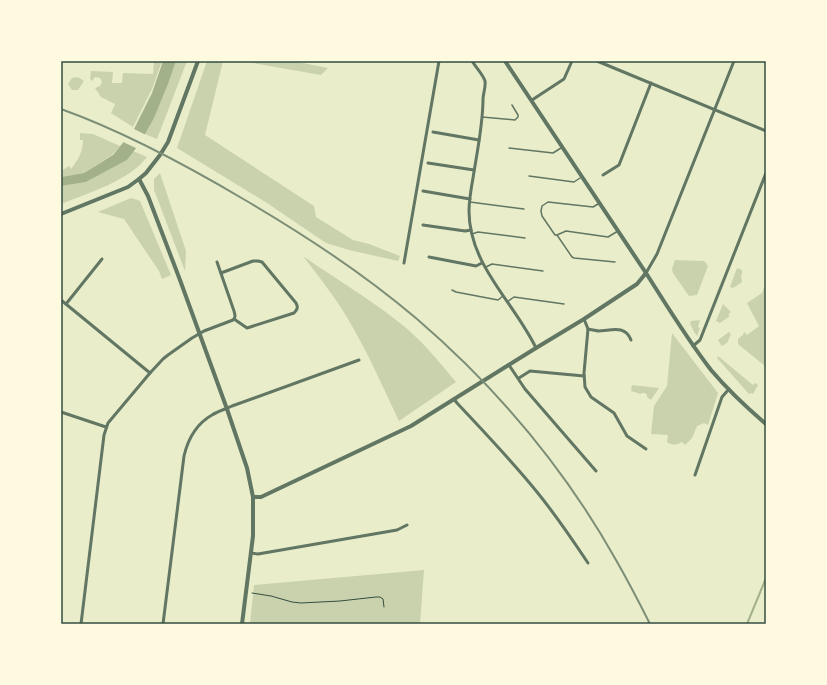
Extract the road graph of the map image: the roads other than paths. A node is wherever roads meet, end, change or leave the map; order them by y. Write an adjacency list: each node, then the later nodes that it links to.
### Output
1 (198, 61): 24 (street)
2 (439, 61): 39 (street)
3 (472, 61): 12 (street)
4 (505, 61): 9 (street)
5 (572, 61): 9 (street)
6 (597, 61): 8 (street)
7 (734, 61): 11 (street)
8 (651, 83): 11 (street); 21 (street)
9 (532, 100): 16 (street)
10 (512, 105): 12 (lane)
11 (714, 110): 13 (street); 44 (street)
12 (482, 117): 15 (street)
13 (766, 131)
14 (433, 132): 15 (street)
15 (479, 140): 19 (street)
16 (562, 147): 17 (lane); 23 (street)
17 (509, 148)
18 (428, 163): 19 (street)
19 (474, 170): 26 (street)
20 (766, 173): 56 (street)
21 (603, 175)
22 (529, 176): 23 (lane)
23 (582, 177): 27 (street)
24 (139, 179): 29 (street); 54 (street)
25 (423, 191): 26 (street)
26 (470, 201): 28 (lane); 32 (street)
27 (600, 203): 31 (street); 33 (lane)
28 (524, 209)
29 (61, 214)
30 (423, 225): 32 (street)
31 (618, 231): 33 (lane); 44 (street)
32 (472, 232): 34 (lane); 40 (street)
33 (557, 235): 38 (lane)
34 (525, 238)
35 (429, 257): 40 (street)
36 (102, 259): 49 (street)
37 (216, 262): 43 (street)
38 (615, 262)
39 (404, 263)
40 (482, 263): 41 (street)
41 (485, 268): 42 (lane); 46 (street)
42 (543, 271)
43 (221, 273): 51 (street); 51 (street)
44 (646, 273): 52 (street); 56 (street)
45 (452, 290): 46 (lane)
46 (504, 296): 48 (street)
47 (61, 300): 49 (street)
48 (507, 302): 50 (lane); 57 (street)
49 (66, 304): 60 (street)
50 (564, 304)
51 (234, 319): 54 (street)
52 (584, 319): 53 (street); 57 (street)
53 (588, 329): 55 (street); 61 (street)
54 (200, 334): 60 (street); 65 (street)
55 (630, 340)
56 (693, 346): 63 (street)
57 (536, 348): 59 (street)
58 (359, 360): 65 (street)
59 (509, 365): 62 (street); 64 (street)
60 (150, 373): 68 (street)
61 (584, 376): 62 (street); 69 (street)
62 (518, 378): 70 (street)
63 (729, 390): 67 (street); 71 (street)
64 (454, 399): 72 (street); 75 (street)
65 (227, 408): 72 (street); 77 (street)
66 (61, 412): 68 (street)
67 (766, 424)
68 (106, 427): 76 (street)
69 (646, 450)
70 (596, 471)
71 (695, 475)
72 (253, 497): 74 (street)
73 (407, 525): 74 (street)
74 (251, 553): 78 (street)
75 (588, 563)
76 (81, 624)
77 (162, 624)
78 (242, 624)

